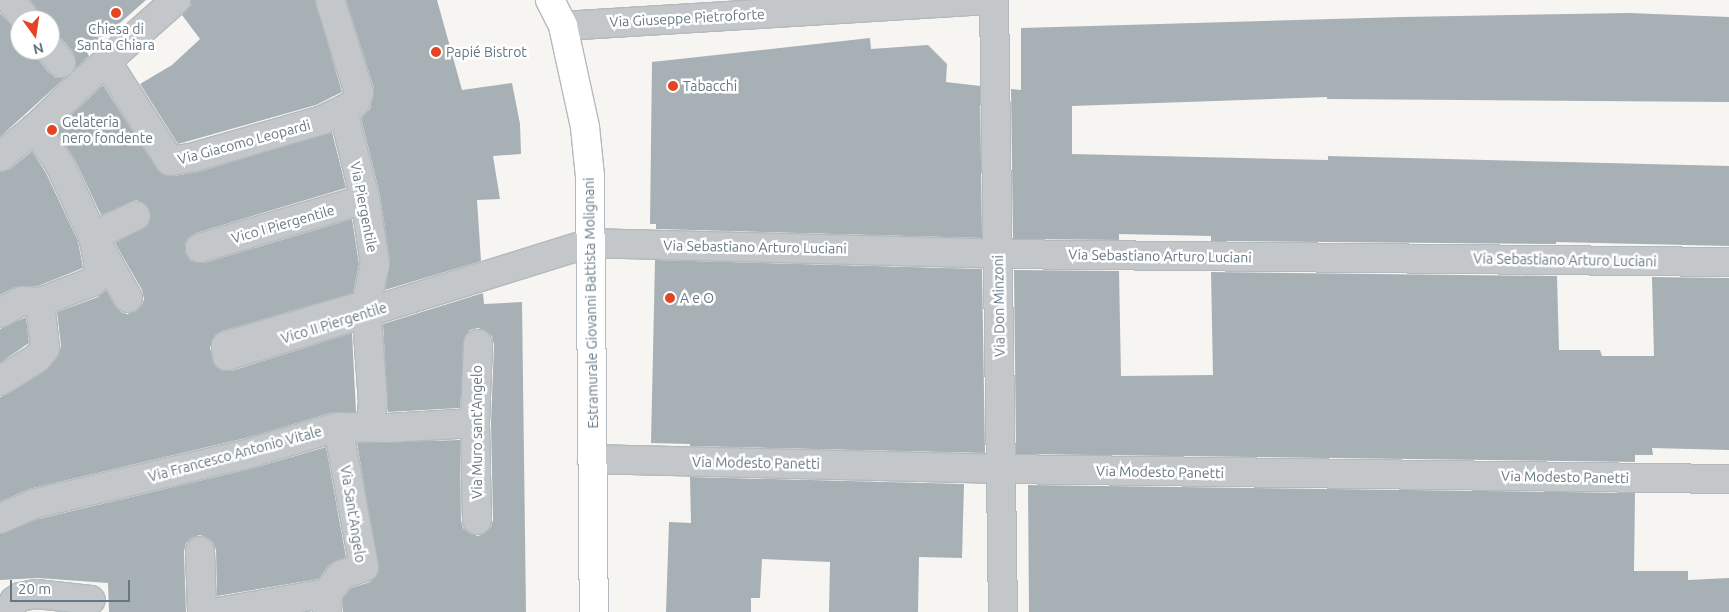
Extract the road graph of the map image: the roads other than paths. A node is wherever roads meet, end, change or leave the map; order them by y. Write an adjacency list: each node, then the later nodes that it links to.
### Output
1 (10, 0): 7 (street)
2 (176, 0): 9 (street)
3 (330, 0): 11 (street)
4 (550, 0): 8 (street, Estramurale Giovanni Battista Molignani)
5 (990, 0): 8 (street, Via Giuseppe Pietroforte)
6 (994, 0): 19 (street, Via Don Minzoni)
7 (18, 10)
8 (563, 26): 17 (street, Estramurale Giovanni Battista Molignani)
9 (107, 62): 10 (street); 11 (street, Via Giacomo Leopardi)
10 (65, 67): 12 (street)
11 (343, 110): 14 (street, Via Piergentile)
12 (35, 128): 13 (street); 16 (street)
13 (0, 157)
14 (365, 199): 18 (street, Vico I Piergentile); 23 (street, Via Piergentile)
15 (135, 216): 16 (street)
16 (93, 236): 21 (street); 22 (street)
17 (590, 243): 19 (street, Via Sebastiano Arturo Luciani); 23 (street, Vico II Piergentile); 30 (street, Estramurale Giovanni Battista Molignani)
18 (200, 248)
19 (998, 254): 20 (street, Via Sebastiano Arturo Luciani); 31 (street, Via Don Minzoni)
20 (1729, 262)
21 (128, 298)
22 (40, 302): 24 (street); 26 (street)
23 (366, 305): 29 (street, Via Piergentile)
24 (0, 313)
25 (478, 344): 27 (street, Via Muro sant'Angelo)
26 (0, 381)
27 (475, 423): 29 (street, Via Francesco Antonio Vitale); 34 (street, Via Muro sant'Angelo)
28 (338, 427): 29 (street, Via Francesco Antonio Vitale); 33 (street, Via Francesco Antonio Vitale); 37 (street, Via Sant'Angelo)
29 (370, 427)
30 (592, 459): 31 (street, Via Modesto Panetti); 41 (street, Estramurale Giovanni Battista Molignani)
31 (1001, 469): 32 (street, Via Modesto Panetti); 42 (street, Via Don Minzoni)
32 (1729, 479)
33 (0, 519)
34 (478, 520)
35 (200, 551): 39 (street)
36 (91, 600): 38 (street)
37 (328, 602): 40 (street)
38 (10, 612)
39 (202, 612)
40 (218, 612)
41 (594, 612)
42 (1003, 612)

